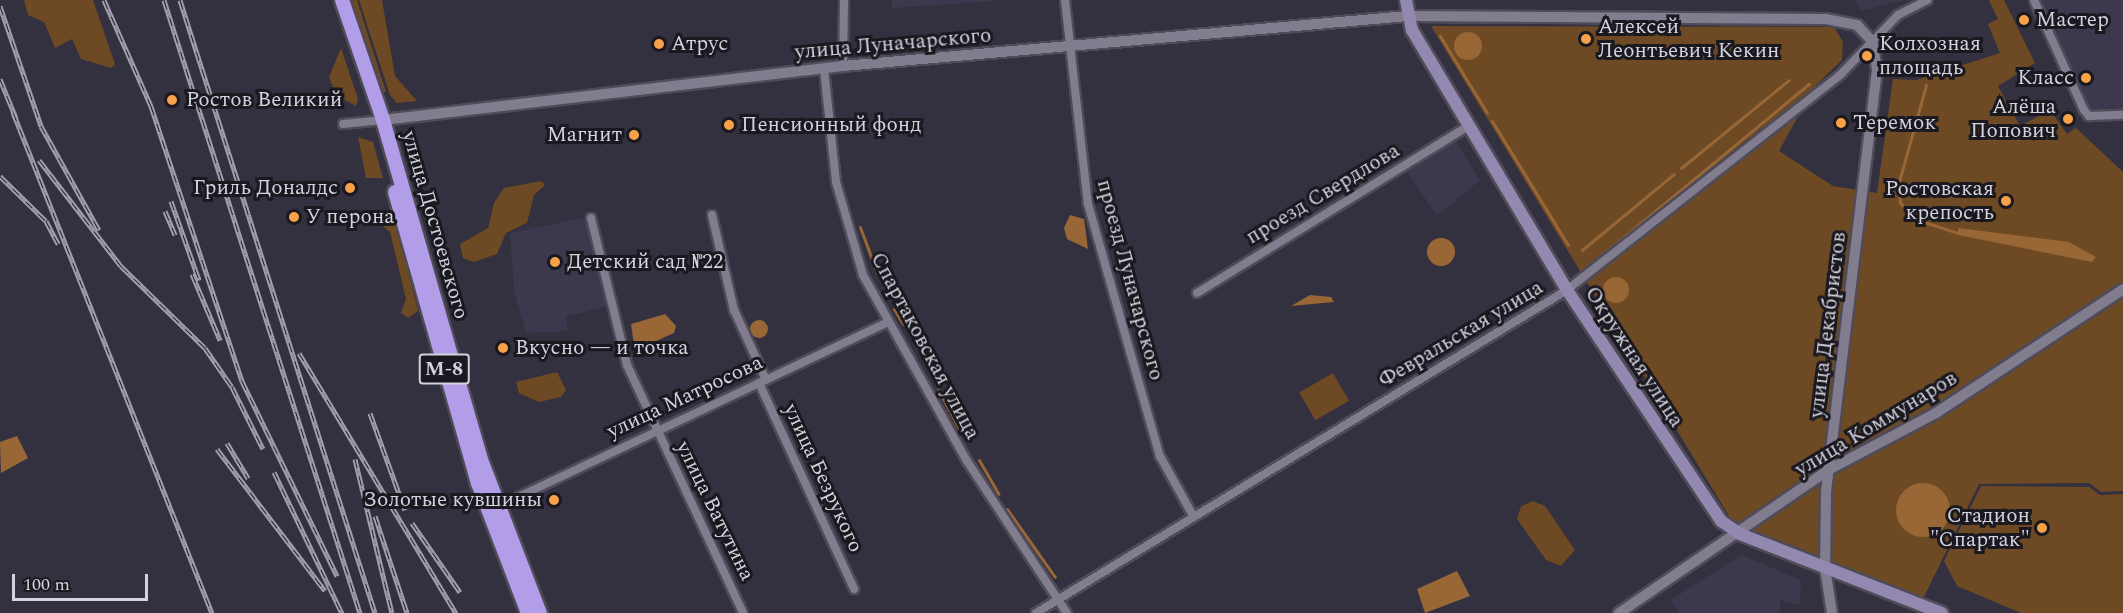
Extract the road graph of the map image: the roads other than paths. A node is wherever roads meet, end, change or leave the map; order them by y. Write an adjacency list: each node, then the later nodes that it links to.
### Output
1 (332, 0): 14 (highway, М-8)
2 (342, 0): 14 (highway, М-8)
3 (844, 0): 11 (street)
4 (1065, 0): 10 (street, проезд Луначарского)
5 (1406, 0): 8 (main road, Окружная улица)
6 (1927, 0): 9 (street, Февральская улица)
7 (2034, 0): 13 (street)
8 (1408, 16): 9 (street, улица Луначарского); 10 (street, улица Луначарского); 16 (main road, Окружная улица)
9 (1872, 41): 20 (street, Февральская улица); 25 (street, улица Декабристов)
10 (1069, 45): 11 (street, улица Луначарского); 27 (street, проезд Луначарского)
11 (843, 66): 12 (street, улица Луначарского)
12 (824, 69): 14 (street, улица Луначарского); 22 (street, Спартаковская улица)
13 (2123, 115)
14 (379, 120): 15 (street); 26 (highway, улица Достоевского / М-8); 32 (highway, улица Достоевского / М-8)
15 (343, 124)
16 (1468, 126): 20 (main road, Окружная улица); 21 (street, проезд Свердлова)
17 (712, 215): 23 (street)
18 (591, 218): 24 (street, улица Ватутина)
19 (2123, 289): 25 (street, улица Коммунаров)
20 (1567, 290): 27 (street, Февральская улица); 28 (main road, Окружная улица)
21 (1197, 293)
22 (888, 322): 23 (street, улица Матросова); 31 (street, Спартаковская улица)
23 (763, 381): 24 (street, улица Матросова); 30 (street, улица Безрукого)
24 (655, 429): 26 (street, улица Матросова); 34 (street, улица Ватутина)
25 (1830, 469): 28 (street, улица Коммунаров); 29 (street, улица Декабристов)
26 (497, 507): 33 (highway, улица Достоевского / М-8)
27 (1192, 514): 31 (street, Февральская улица)
28 (1740, 534): 29 (main road, Окружная улица); 37 (street, улица Коммунаров)
29 (1825, 568): 38 (street, улица Декабристов); 39 (main road, Окружная улица)
30 (854, 589)
31 (1057, 600): 35 (street, Февральская улица); 36 (street, Спартаковская улица)
32 (528, 613)
33 (540, 613)
34 (743, 613)
35 (1036, 613)
36 (1067, 613)
37 (1619, 613)
38 (1832, 613)
39 (1942, 613)

